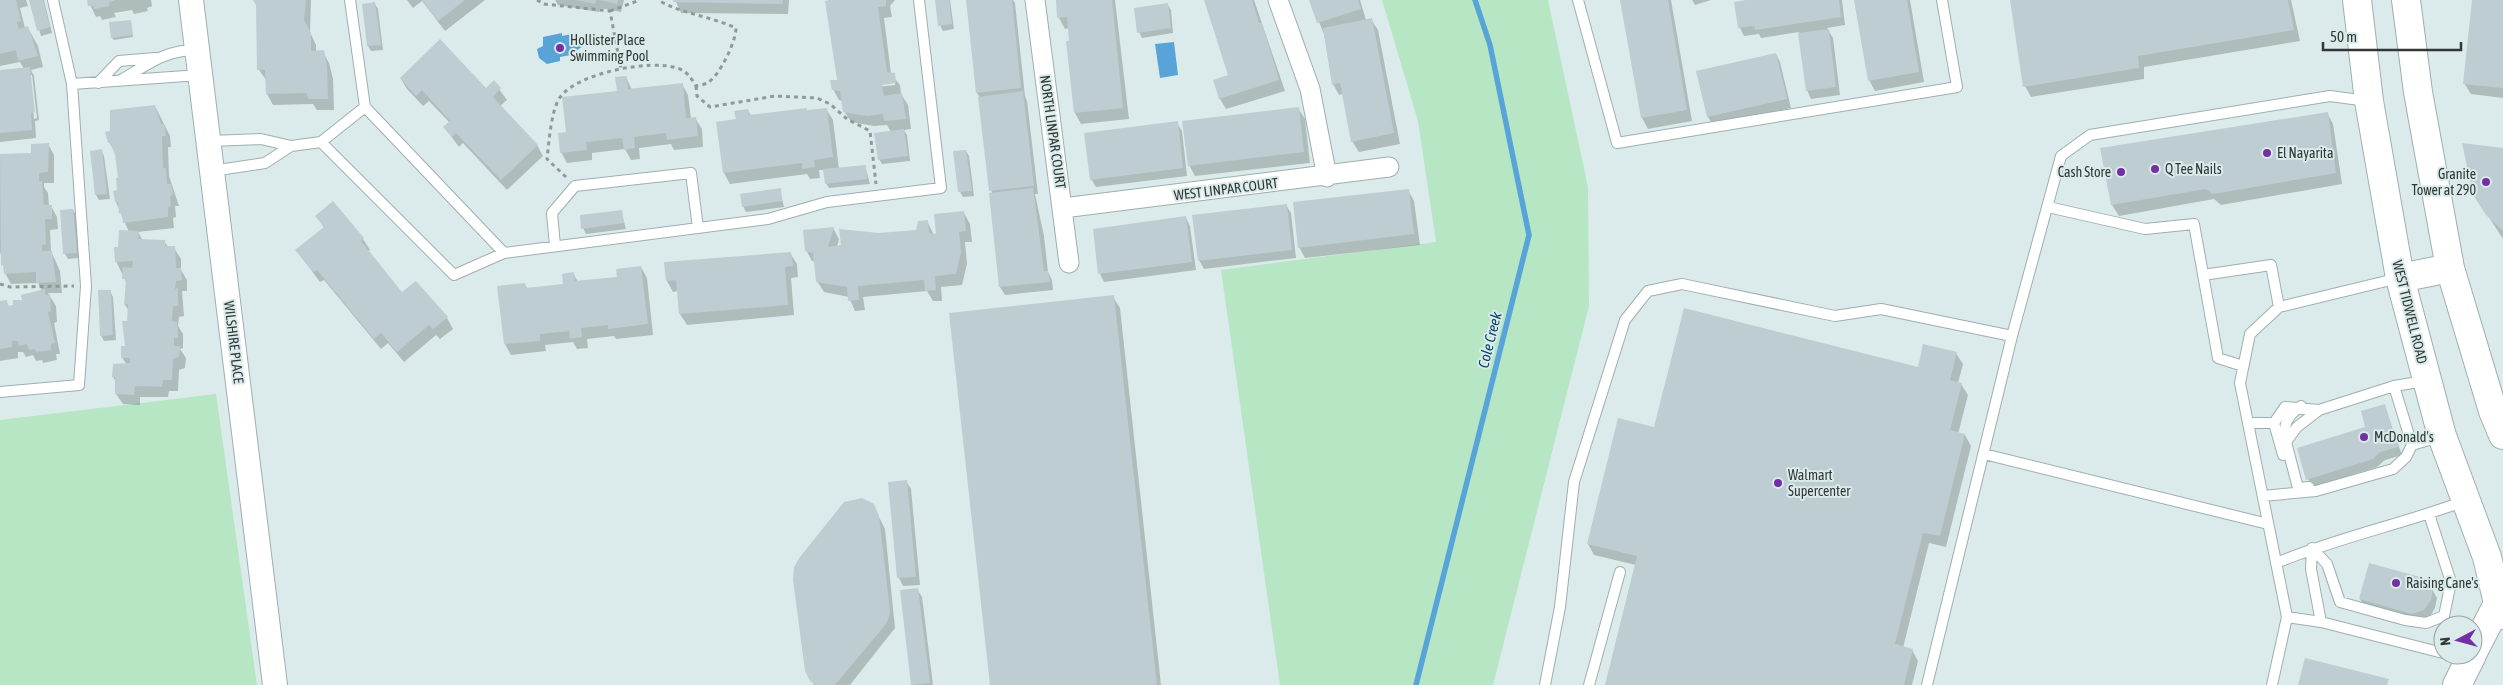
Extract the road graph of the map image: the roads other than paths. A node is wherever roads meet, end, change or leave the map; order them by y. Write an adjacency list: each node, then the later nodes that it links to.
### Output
1 (53, 0): 16 (lane)
2 (192, 0): 11 (street, WILSHIRE PLACE)
3 (350, 0): 18 (lane)
4 (919, 0): 27 (lane)
5 (1035, 0): 26 (street, NORTH LINPAR COURT)
6 (1278, 0): 24 (street)
7 (1578, 0): 8 (lane)
8 (1942, 0)
9 (2357, 0): 17 (main road, WEST TIDWELL ROAD)
10 (2406, 0): 31 (main road)
11 (198, 50): 12 (lane); 13 (street, WILSHIRE PLACE)
12 (159, 57): 14 (lane); 15 (lane)
13 (200, 75): 14 (lane); 19 (street, WILSHIRE PLACE)
14 (120, 82): 15 (lane)
15 (98, 83): 16 (lane)
16 (72, 84): 39 (lane)
17 (2368, 101): 25 (lane); 33 (main road, WEST TIDWELL ROAD)
18 (365, 107): 20 (lane); 29 (lane)
19 (209, 141): 21 (lane); 23 (street, WILSHIRE PLACE)
20 (321, 142): 21 (lane); 29 (lane)
21 (291, 146): 23 (lane)
22 (1390, 167): 24 (street, WEST LINPAR COURT)
23 (212, 171): 64 (street, WILSHIRE PLACE)
24 (1327, 177): 26 (street, WEST LINPAR COURT)
25 (2048, 207): 32 (lane); 35 (lane)
26 (1063, 208): 30 (street, NORTH LINPAR COURT)
27 (698, 228): 28 (lane); 28 (lane)
28 (555, 246): 29 (lane)
29 (504, 253)
30 (1069, 263)
31 (2450, 268): 33 (main road); 44 (main road)
32 (2203, 275): 34 (lane); 36 (lane)
33 (2400, 278): 34 (lane); 37 (main road, WEST TIDWELL ROAD)
34 (2279, 307): 36 (lane)
35 (2012, 336): 48 (lane); 65 (lane)
36 (2244, 366): 42 (lane)
37 (2426, 381): 38 (lane); 45 (main road, WEST TIDWELL ROAD)
38 (2394, 386): 41 (lane); 47 (lane)
39 (0, 392)
40 (2300, 406): 41 (lane); 43 (lane); 46 (lane)
41 (2319, 410): 46 (lane)
42 (2248, 423): 43 (lane); 51 (lane)
43 (2274, 423): 50 (lane)
44 (2500, 423)
45 (2442, 436): 47 (lane); 52 (main road, WEST TIDWELL ROAD)
46 (2286, 442): 49 (lane)
47 (2412, 445): 49 (lane)
48 (1984, 454): 54 (lane); 67 (lane)
49 (2406, 457): 50 (lane)
50 (2292, 493): 51 (lane)
51 (2263, 496): 54 (lane)
52 (2465, 501): 53 (lane); 58 (main road, WEST TIDWELL ROAD)
53 (2429, 514): 55 (lane); 55 (lane)
54 (2268, 524): 56 (lane)
55 (2312, 548): 56 (lane); 60 (lane)
56 (2276, 563): 59 (lane)
57 (1620, 572): 66 (lane)
58 (2501, 604): 61 (main road)
59 (2287, 617): 60 (lane); 68 (lane)
60 (2321, 622): 62 (lane)
61 (2483, 631)
62 (2433, 650)
63 (2464, 665): 69 (main road)
64 (276, 685)
65 (1545, 685)
66 (1589, 685)
67 (1927, 685)
68 (2272, 685)
69 (2457, 685)

